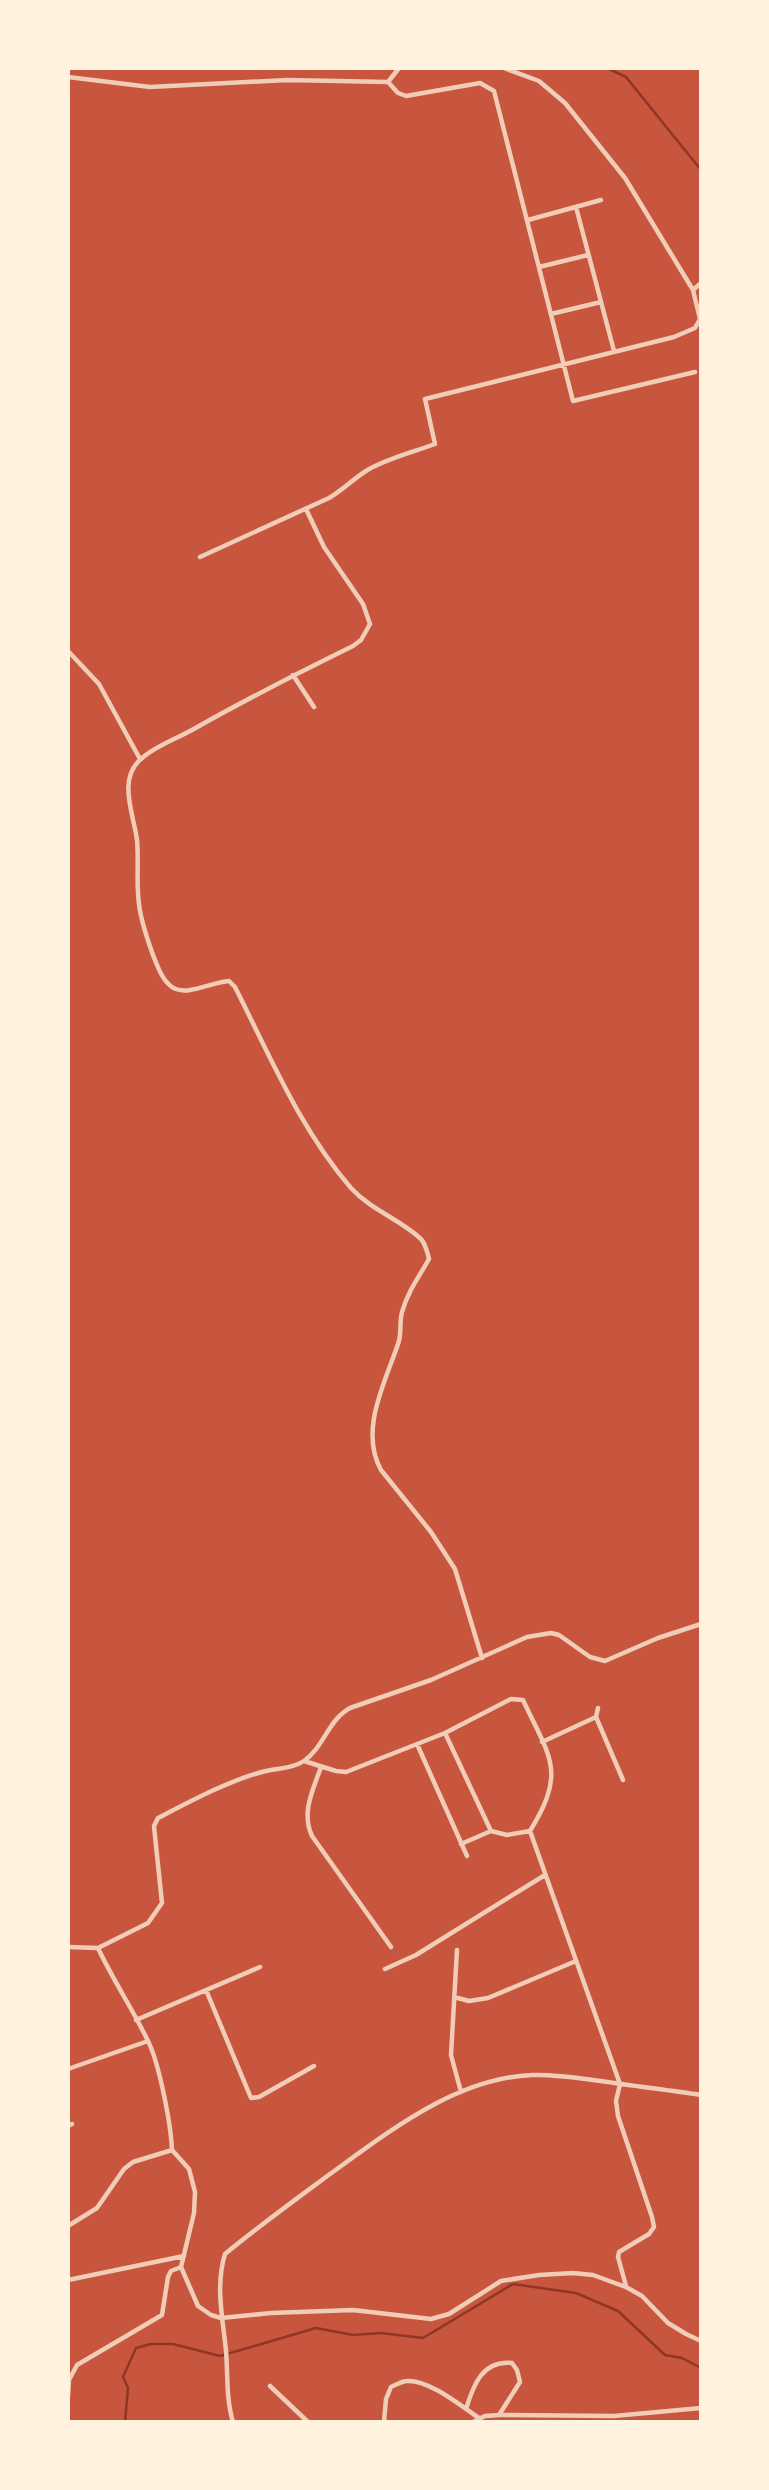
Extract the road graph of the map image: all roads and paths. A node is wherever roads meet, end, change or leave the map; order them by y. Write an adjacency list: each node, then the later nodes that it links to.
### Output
1 (399, 68): 4 (street)
2 (504, 68): 11 (street)
3 (68, 77): 4 (street)
4 (388, 82): 7 (street)
5 (601, 200): 6 (street)
6 (576, 207): 7 (street); 8 (street)
7 (528, 220): 9 (street)
8 (588, 255): 9 (street); 12 (street)
9 (539, 267): 13 (street)
10 (701, 282): 11 (street)
11 (692, 290): 14 (street)
12 (601, 302): 13 (street); 14 (street)
13 (551, 314): 15 (street)
14 (614, 351): 15 (street)
15 (564, 363): 16 (street); 17 (street)
16 (695, 372)
17 (306, 509): 18 (street); 20 (street)
18 (200, 557)
19 (68, 651): 22 (street)
20 (293, 675): 21 (street); 22 (street)
21 (314, 707)
22 (139, 760): 24 (street)
23 (701, 1624): 24 (street)
24 (482, 1658): 30 (street)
25 (598, 1708): 26 (street)
26 (596, 1717): 28 (street); 32 (street)
27 (445, 1733): 28 (street); 29 (street); 33 (street)
28 (542, 1742): 34 (street)
29 (417, 1744): 31 (street); 35 (street)
30 (304, 1761): 31 (street); 40 (street)
31 (321, 1767): 39 (street)
32 (623, 1780)
33 (491, 1831): 34 (street); 35 (street)
34 (530, 1831): 37 (street)
35 (461, 1844): 36 (street)
36 (467, 1856)
37 (545, 1875): 42 (street); 44 (street)
38 (68, 1947): 40 (street)
39 (391, 1947)
40 (99, 1948): 47 (street)
41 (457, 1950): 46 (street)
42 (576, 1961): 46 (street); 51 (street)
43 (260, 1967): 45 (street)
44 (385, 1969)
45 (206, 1990): 47 (street); 49 (street)
46 (454, 1997): 52 (street)
47 (136, 2020): 48 (street)
48 (148, 2041): 50 (street); 54 (street)
49 (314, 2066)
50 (68, 2069)
51 (620, 2084): 52 (street); 53 (street); 59 (street)
52 (461, 2092): 60 (street)
53 (701, 2095)
54 (172, 2150): 55 (street); 56 (street)
55 (68, 2226)
56 (184, 2256): 57 (street); 58 (street)
57 (181, 2267): 60 (street); 63 (street)
58 (68, 2280)
59 (626, 2287): 60 (street); 61 (street)
60 (221, 2318): 68 (street)
61 (701, 2340)
62 (270, 2386): 69 (street)
63 (68, 2396)
64 (701, 2408): 66 (street)
65 (466, 2409): 66 (street); 67 (street); 70 (street)
66 (499, 2414): 67 (street)
67 (479, 2418): 71 (street)
68 (233, 2422)
69 (309, 2422)
70 (384, 2422)
71 (473, 2422)

